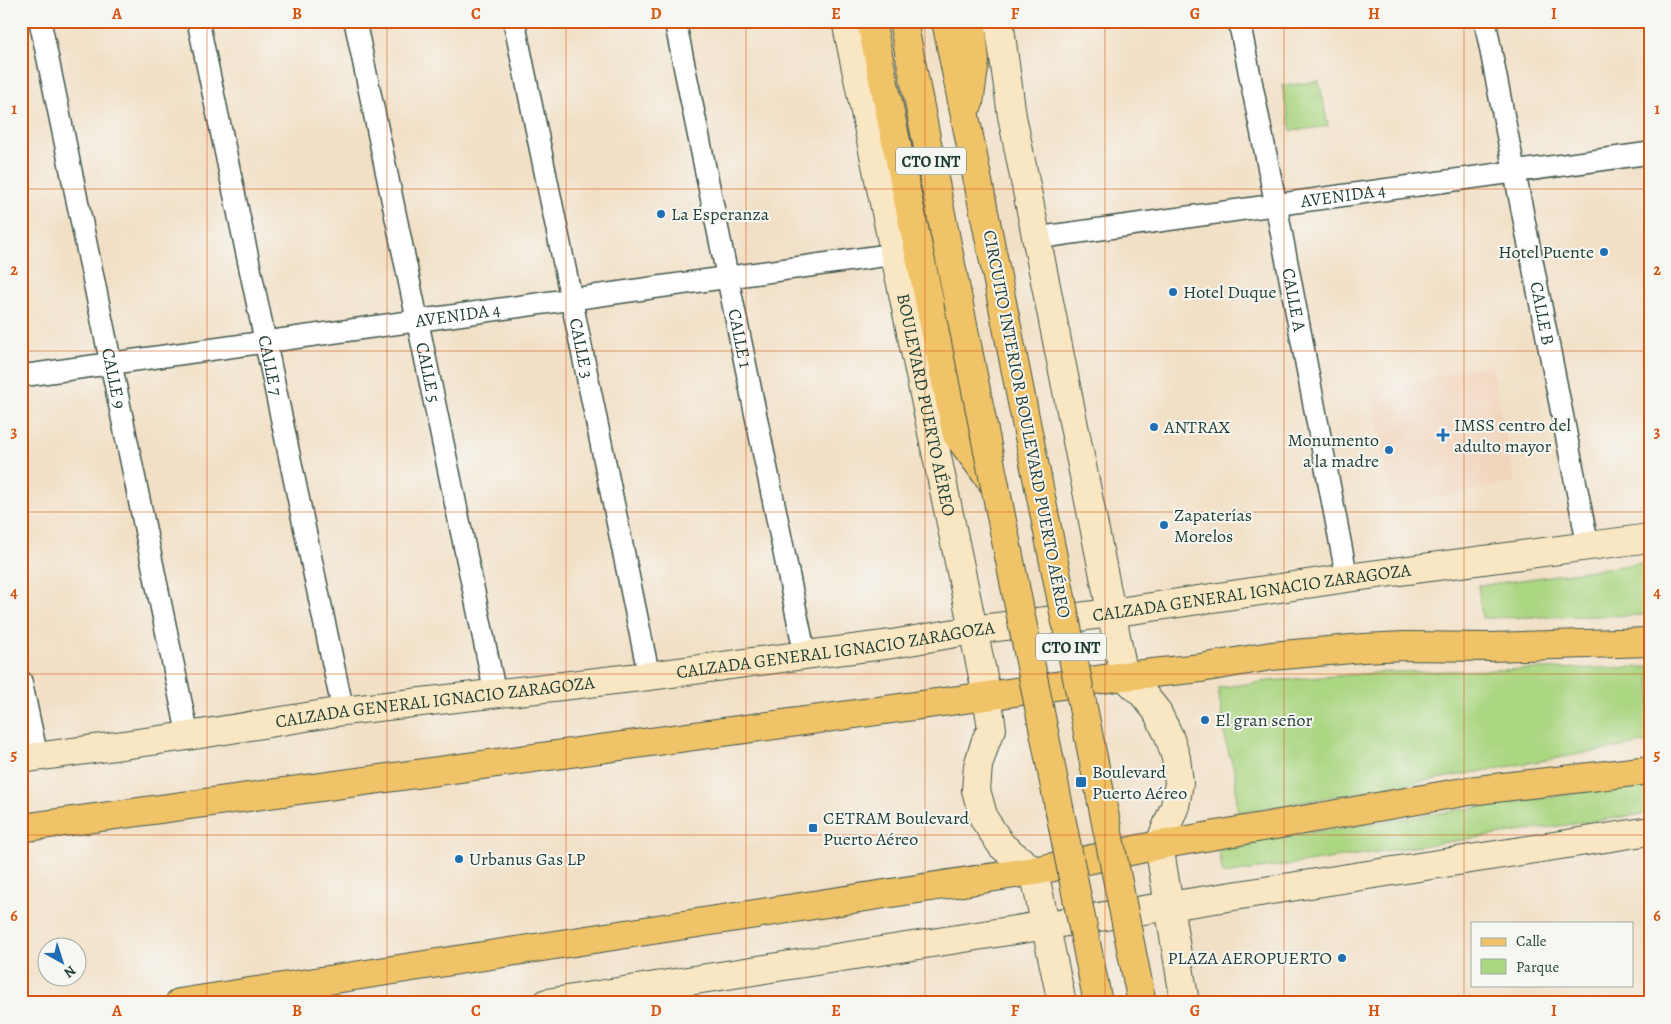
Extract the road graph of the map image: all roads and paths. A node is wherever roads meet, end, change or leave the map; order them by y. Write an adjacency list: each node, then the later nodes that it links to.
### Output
1 (40, 21): 24 (street, CALLE 9)
2 (198, 21): 23 (street, CALLE 7)
3 (355, 21): 22 (street, CALLE 5)
4 (514, 21): 21 (street, CALLE 3)
5 (675, 21): 20 (street, CALLE 1)
6 (846, 21): 19 (main road, BOULEVARD PUERTO AÉREO / CTO INT)
7 (871, 21): 26 (main road)
8 (903, 21): 26 (main road, CTO INT, bridge)
9 (946, 21): 14 (main road, CIRCUITO INTERIOR BOULEVARD PUERTO AÉREO / CTO INT)
10 (971, 21): 14 (main road)
11 (999, 21): 18 (main road, CTO INT)
12 (1239, 21): 17 (street, CALLE A)
13 (1485, 21): 16 (street, CALLE B)
14 (966, 122): 53 (main road, CIRCUITO INTERIOR BOULEVARD PUERTO AÉREO / CTO INT, bridge)
15 (1650, 152): 16 (street, AVENIDA 4)
16 (1514, 171): 17 (street, AVENIDA 4); 28 (street, CALLE B)
17 (1276, 205): 18 (street, AVENIDA 4); 29 (street, CALLE A)
18 (1036, 238): 30 (main road, CTO INT)
19 (895, 254): 20 (street, AVENIDA 4); 31 (main road, BOULEVARD PUERTO AÉREO / CTO INT)
20 (728, 278): 21 (street, AVENIDA 4); 33 (street, CALLE 1)
21 (571, 300): 22 (street, AVENIDA 4); 34 (street, CALLE 3)
22 (418, 321): 23 (street, AVENIDA 4); 37 (street, CALLE 5)
23 (266, 342): 24 (street, AVENIDA 4); 39 (street, CALLE 7)
24 (111, 364): 25 (street, AVENIDA 4); 40 (street, CALLE 9)
25 (21, 376)
26 (995, 486): 52 (main road, CTO INT, bridge)
27 (1650, 538): 28 (main road, CALZADA GENERAL IGNACIO ZARAGOZA)
28 (1588, 546): 29 (main road, CALZADA GENERAL IGNACIO ZARAGOZA)
29 (1347, 578): 30 (main road, CALZADA GENERAL IGNACIO ZARAGOZA)
30 (1111, 613): 31 (main road, CALZADA GENERAL IGNACIO ZARAGOZA); 35 (main road, CTO INT)
31 (973, 630): 33 (main road, CALZADA GENERAL IGNACIO ZARAGOZA); 38 (main road, BOULEVARD PUERTO AÉREO / CTO INT)
32 (1648, 641): 35 (main road)
33 (806, 655): 34 (main road, CALZADA GENERAL IGNACIO ZARAGOZA)
34 (649, 676): 37 (main road, CALZADA GENERAL IGNACIO ZARAGOZA)
35 (1124, 676): 38 (main road); 45 (main road, CTO INT)
36 (21, 681): 41 (street)
37 (495, 693): 39 (main road, CALZADA GENERAL IGNACIO ZARAGOZA)
38 (987, 696): 43 (main road); 46 (main road, BOULEVARD PUERTO AÉREO / CTO INT)
39 (343, 711): 40 (main road, CALZADA GENERAL IGNACIO ZARAGOZA)
40 (188, 736): 41 (main road, CALZADA GENERAL IGNACIO ZARAGOZA)
41 (29, 758)
42 (1650, 770): 45 (main road)
43 (21, 828)
44 (1650, 831): 47 (main road)
45 (1159, 845): 46 (main road); 47 (main road)
46 (1034, 871): 48 (main road); 49 (main road)
47 (1169, 906): 48 (main road); 54 (main road)
48 (1047, 925): 50 (main road); 51 (main road)
49 (179, 1003)
50 (548, 1003)
51 (1062, 1003)
52 (1098, 1003)
53 (1142, 1003)
54 (1185, 1003)

